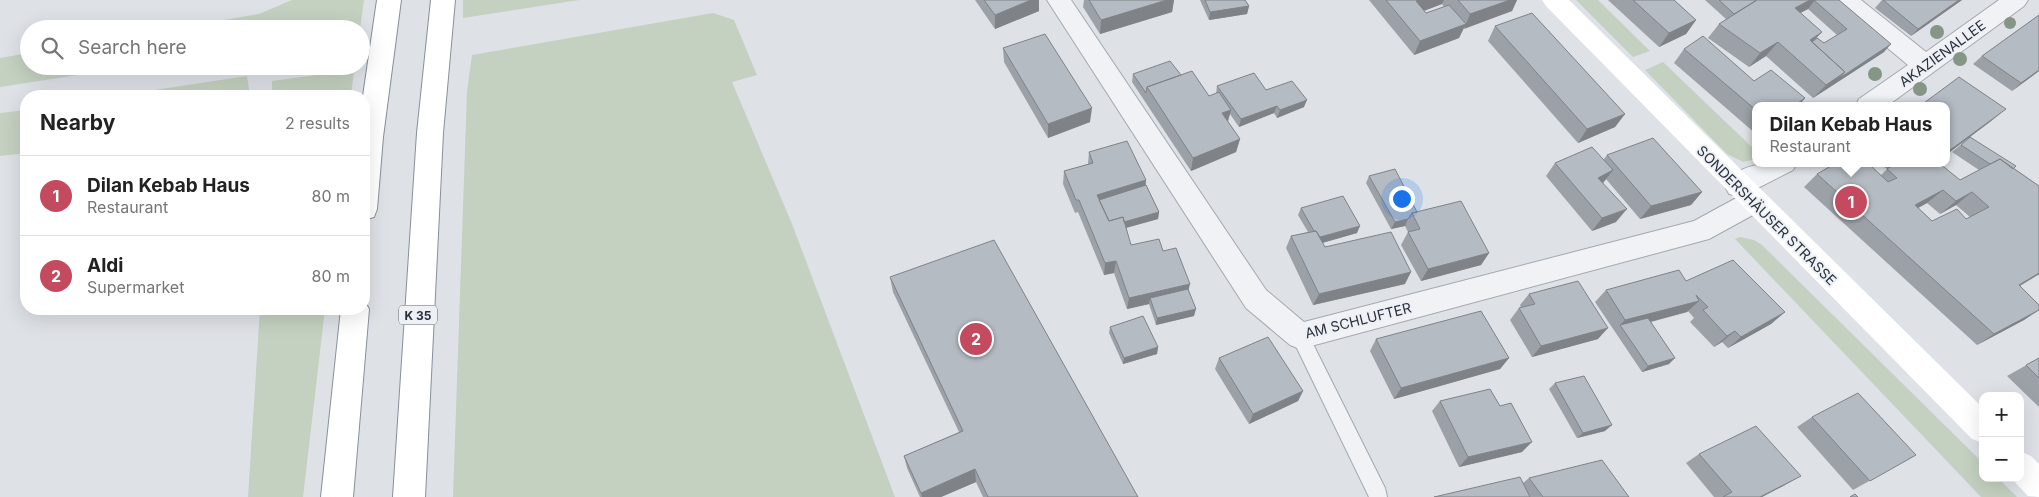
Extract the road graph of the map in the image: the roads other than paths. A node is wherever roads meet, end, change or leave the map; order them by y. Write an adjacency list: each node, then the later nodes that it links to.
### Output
1 (389, 0): 9 (main road)
2 (443, 0): 19 (main road, K 35)
3 (1059, 0): 13 (street, AM SCHLUFTER)
4 (1554, 0): 11 (main road, SONDERSHÄUSER STRASSE)
5 (1845, 0): 7 (street)
6 (2016, 0): 7 (street, AKAZIENALLEE)
7 (1926, 66): 8 (street, AKAZIENALLEE)
8 (1874, 102)
9 (370, 137)
10 (1779, 167): 11 (street)
11 (1745, 194): 13 (street, AM SCHLUFTER); 14 (main road, SONDERSHÄUSER STRASSE)
12 (354, 315): 18 (main road)
13 (1300, 336): 17 (lane)
14 (1979, 425)
15 (2024, 470): 16 (main road)
16 (2039, 485)
17 (1378, 494)
18 (337, 497)
19 (409, 497)

